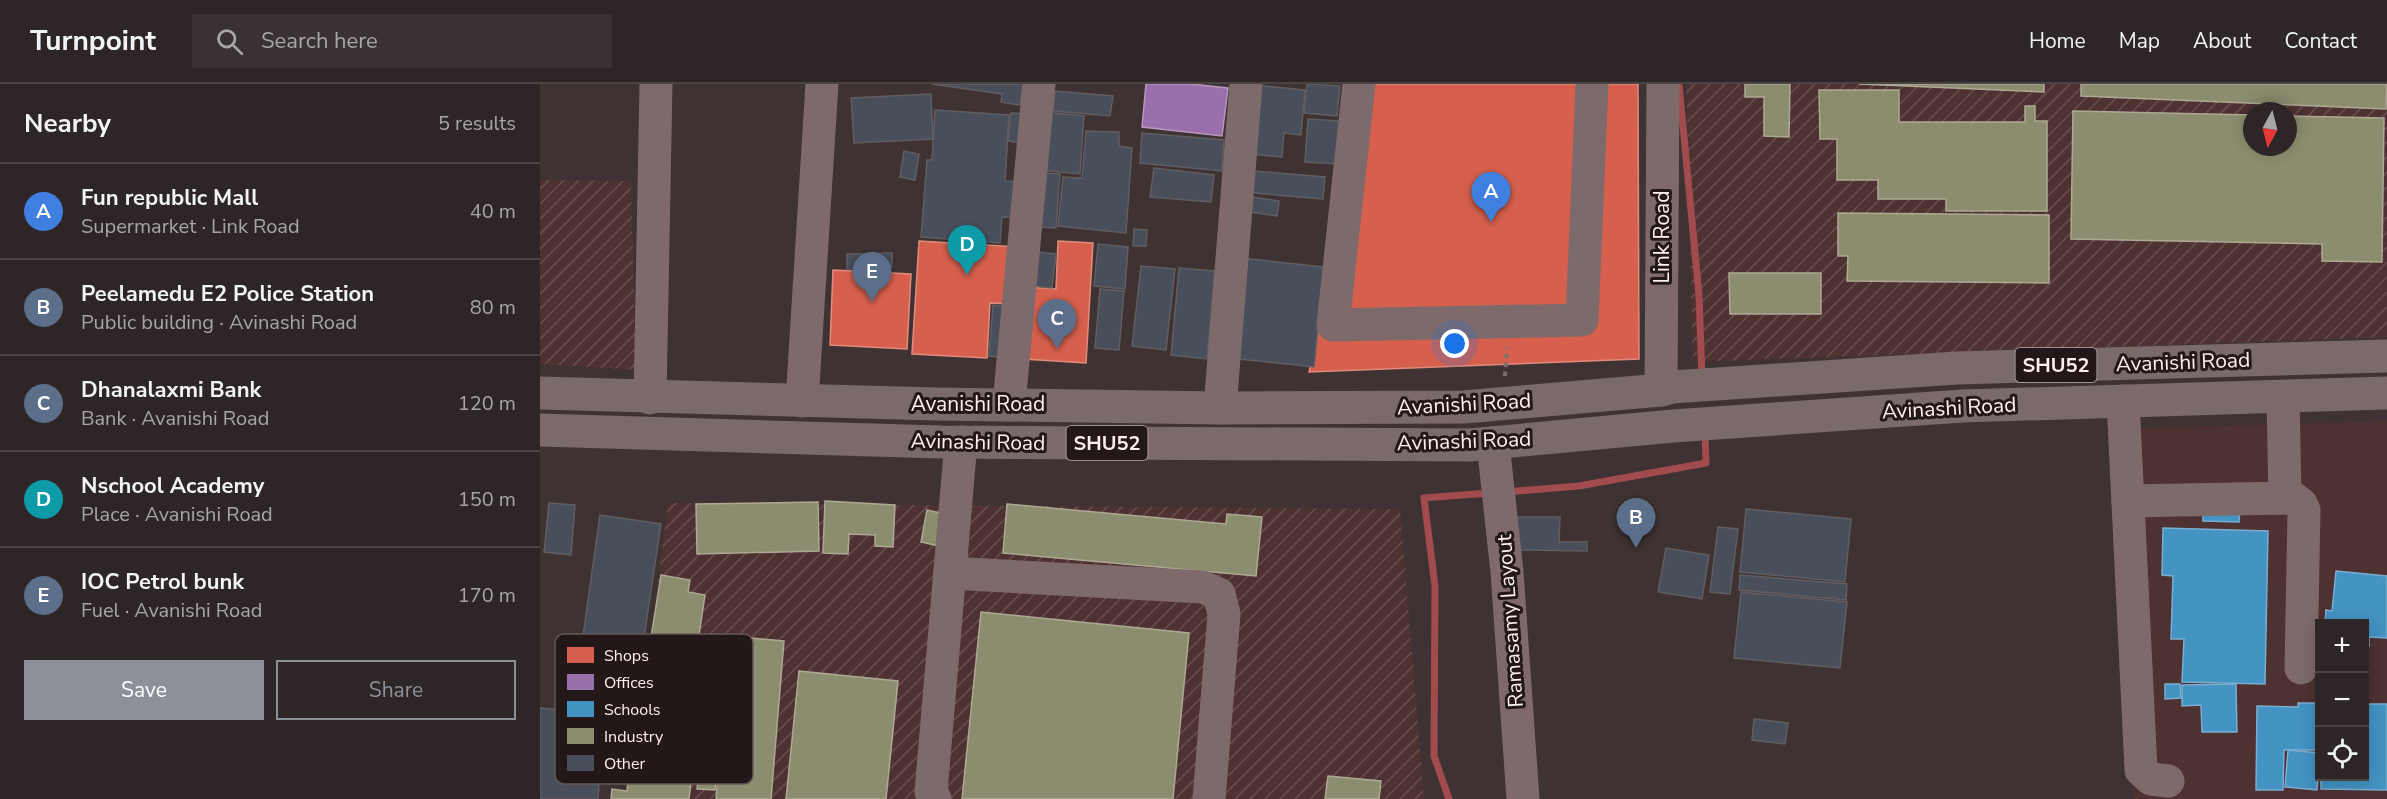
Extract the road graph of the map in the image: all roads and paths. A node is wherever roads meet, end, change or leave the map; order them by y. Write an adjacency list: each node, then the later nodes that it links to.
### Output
1 (656, 84): 14 (street)
2 (822, 84): 15 (street)
3 (1039, 84): 17 (street)
4 (1246, 84): 19 (street)
5 (1359, 84): 8 (street)
6 (1592, 84): 8 (street)
7 (1663, 84): 10 (street, Link Road)
8 (1509, 322): 18 (path)
9 (2387, 356): 10 (main road, Avanishi Road / SHU52)
10 (1666, 388): 18 (main road, Avanishi Road / SHU52)
11 (540, 393): 14 (main road, Avanishi Road / SHU52)
12 (2387, 393): 13 (main road, Avinashi Road / SHU52)
13 (2283, 397): 16 (main road, Avinashi Road / SHU52); 23 (street)
14 (650, 398): 15 (main road, Avanishi Road / SHU52)
15 (802, 401): 17 (main road, Avanishi Road / SHU52)
16 (2123, 401): 22 (main road, Avinashi Road / SHU52); 24 (street)
17 (1009, 404): 19 (main road, Avanishi Road / SHU52)
18 (1503, 404): 19 (main road, Avanishi Road / SHU52)
19 (1220, 408)
20 (540, 430): 21 (main road, Avinashi Road / SHU52)
21 (961, 442): 22 (main road, Avinashi Road / SHU52); 25 (street)
22 (1493, 443): 30 (street, Ramasamy Layout)
23 (2285, 498): 24 (street); 26 (street)
24 (2128, 501): 27 (street)
25 (950, 573): 28 (street); 29 (street)
26 (2301, 668)
27 (2168, 781)
28 (934, 799)
29 (1209, 799)
30 (1523, 799)

